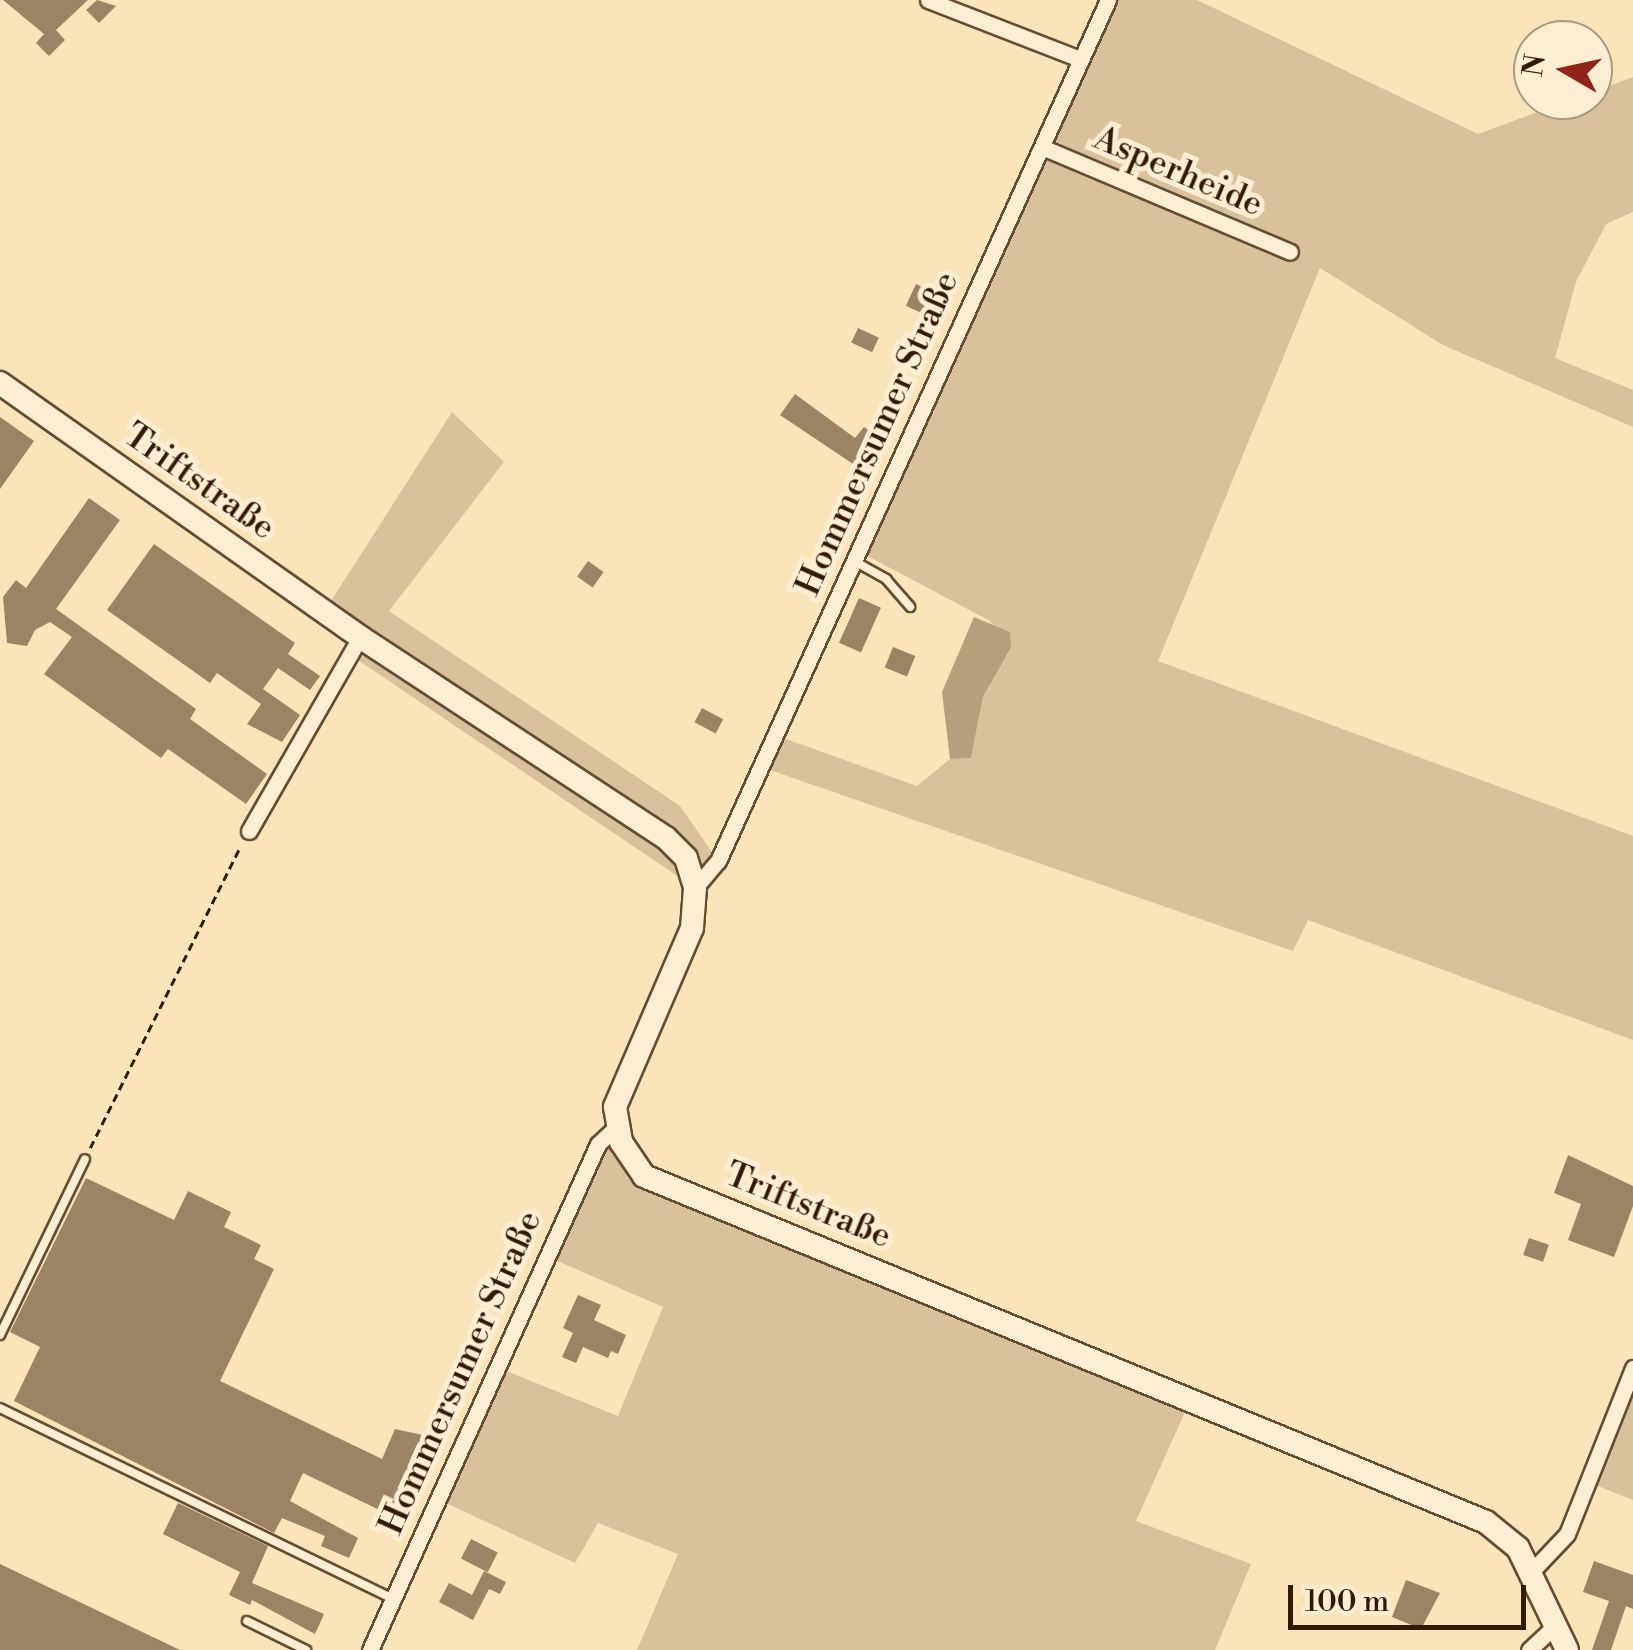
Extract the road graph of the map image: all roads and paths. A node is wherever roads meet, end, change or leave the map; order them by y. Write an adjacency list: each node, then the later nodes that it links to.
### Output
1 (928, 0): 3 (street)
2 (1108, 0): 3 (street, Hommersumer Straße)
3 (1080, 59): 4 (street, Hommersumer Straße)
4 (1042, 147): 5 (street, Asperheide); 7 (street, Hommersumer Straße)
5 (1290, 252)
6 (0, 382): 9 (street, Triftstraße)
7 (854, 561): 8 (lane); 11 (street, Hommersumer Straße)
8 (910, 607)
9 (360, 637): 10 (street); 11 (street, Triftstraße)
10 (249, 832): 13 (path)
11 (695, 888): 12 (street)
12 (616, 1126): 17 (street, Triftstraße); 18 (street, Hommersumer Straße)
13 (85, 1158): 14 (lane)
14 (0, 1335)
15 (1633, 1368): 17 (street)
16 (0, 1408): 18 (lane)
17 (1532, 1572): 20 (street, Triftstraße)
18 (392, 1599): 22 (street, Hommersumer Straße)
19 (247, 1621): 21 (lane)
20 (1556, 1625): 23 (street); 24 (street, Triftstraße)
21 (306, 1650)
22 (370, 1650)
23 (1529, 1650)
24 (1566, 1650)

